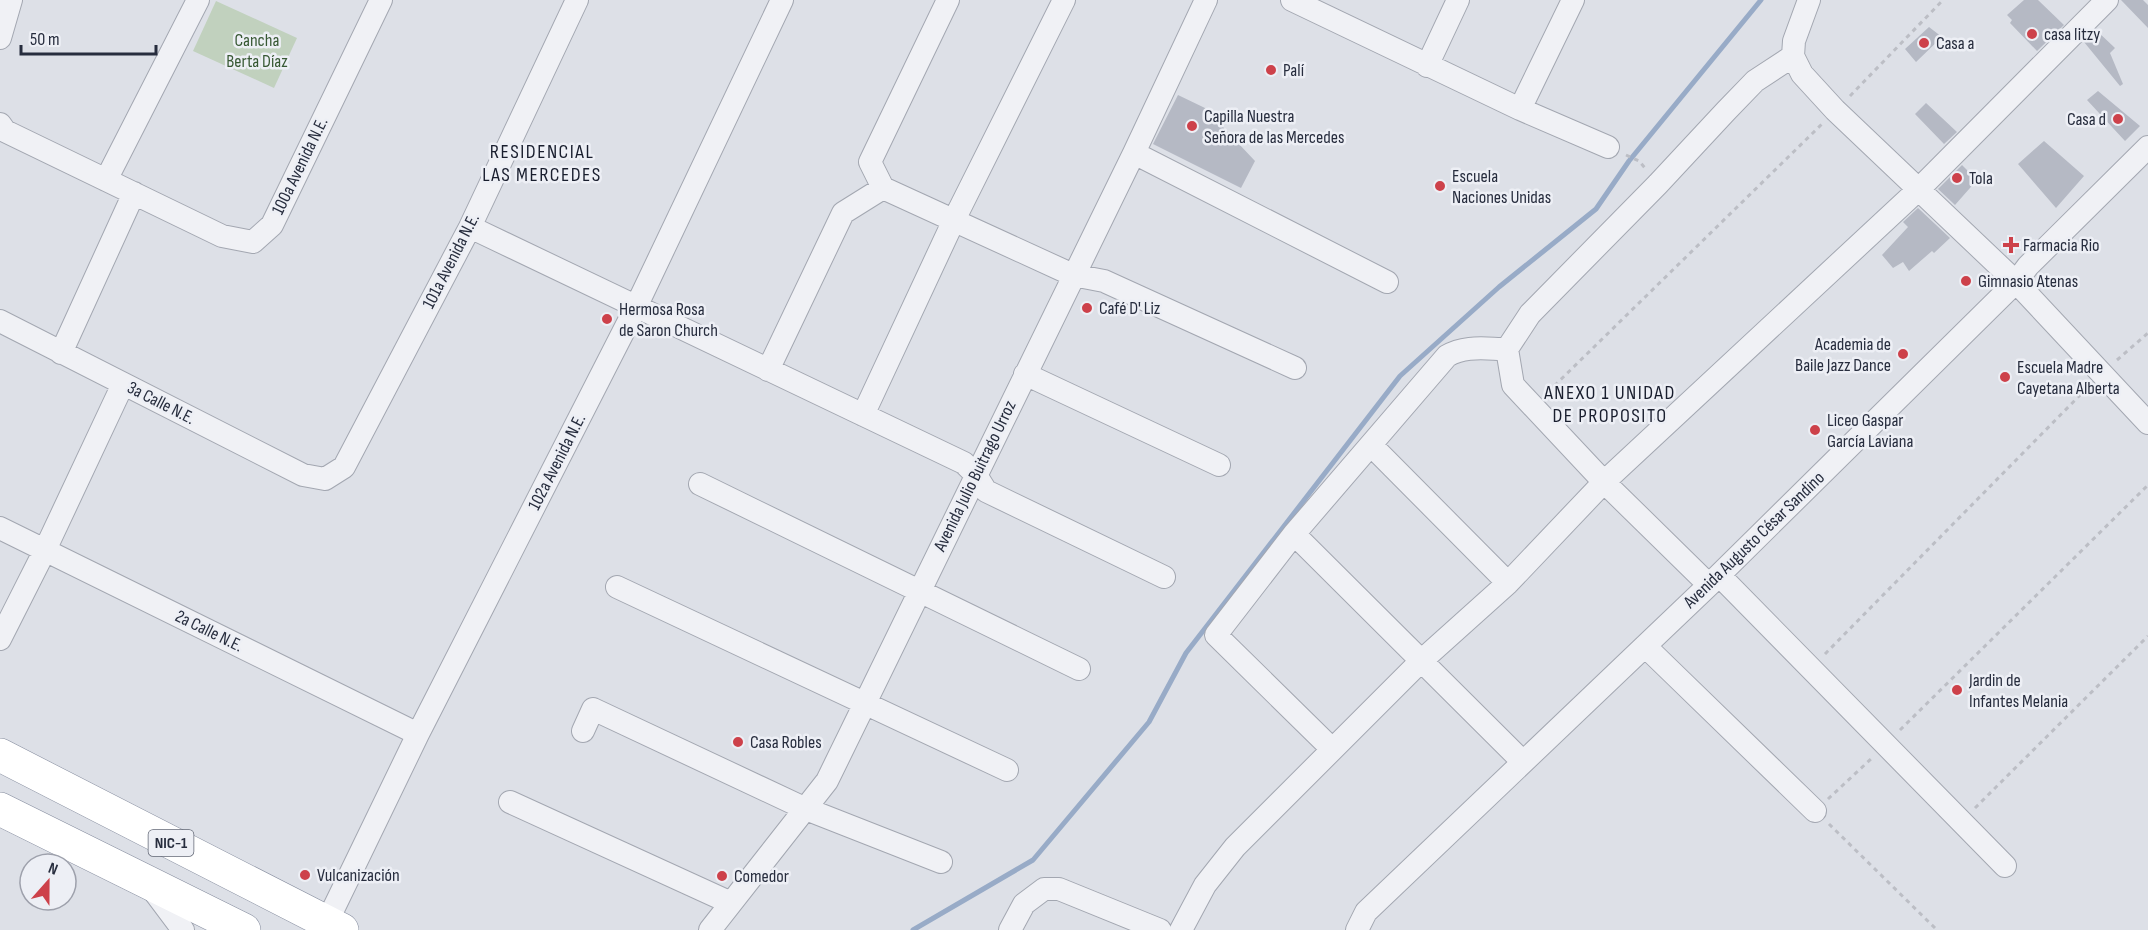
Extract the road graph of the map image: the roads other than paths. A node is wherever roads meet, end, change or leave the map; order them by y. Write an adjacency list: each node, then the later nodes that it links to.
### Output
1 (11, 0): 15 (street)
2 (198, 0): 23 (street)
3 (381, 0): 26 (street, 100a Avenida N.E.)
4 (577, 0): 28 (street, 101a Avenida N.E.)
5 (782, 0): 32 (street, 102a Avenida N.E.)
6 (948, 0): 24 (street)
7 (1064, 0): 27 (street)
8 (1206, 0): 22 (street, Avenida Julio Buitrago Urroz)
9 (1292, 0): 14 (street)
10 (1458, 0): 17 (street)
11 (1573, 0): 18 (street)
12 (1809, 0): 16 (street)
13 (2107, 0): 25 (street)
14 (1335, 9): 17 (street)
15 (0, 38)
16 (1793, 56): 25 (street); 34 (street)
17 (1427, 66): 18 (street)
18 (1520, 109): 21 (street)
19 (0, 124): 23 (street)
20 (2148, 147): 31 (street, Avenida Augusto César Sandino)
21 (1614, 150)
22 (1134, 153): 29 (street, Avenida Julio Buitrago Urroz); 30 (street)
23 (106, 180): 26 (street)
24 (884, 188): 27 (street); 37 (street)
25 (1919, 189): 31 (street); 46 (street)
26 (134, 193): 35 (street)
27 (954, 220): 29 (street); 40 (street)
28 (470, 227): 32 (street); 45 (street, 101a Avenida N.E.)
29 (1074, 275): 36 (street); 38 (street, Avenida Julio Buitrago Urroz)
30 (1387, 282)
31 (2016, 282): 41 (street); 52 (street, Avenida Augusto César Sandino)
32 (636, 307): 37 (street); 62 (street, 102a Avenida N.E.)
33 (0, 321): 35 (street, 3a Calle N.E.)
34 (1507, 349): 42 (street); 46 (street)
35 (61, 352): 39 (street, 3a Calle N.E.)
36 (1295, 368)
37 (768, 370): 40 (street)
38 (1025, 374): 43 (street); 44 (street, Avenida Julio Buitrago Urroz)
39 (123, 384): 45 (street, 3a Calle N.E.); 50 (street)
40 (863, 415): 44 (street)
41 (2148, 423)
42 (1371, 446): 49 (street); 53 (street)
43 (1219, 465)
44 (976, 475): 51 (street); 55 (street, Avenida Julio Buitrago Urroz)
45 (325, 479)
46 (1604, 482): 52 (street); 53 (street)
47 (700, 484): 55 (street)
48 (0, 528): 50 (street, 2a Calle N.E.)
49 (1293, 534): 58 (street); 63 (street)
50 (45, 550): 56 (street); 62 (street, 2a Calle N.E.)
51 (1164, 577)
52 (1714, 580): 57 (street, Avenida Augusto César Sandino); 72 (street)
53 (1508, 583): 58 (street)
54 (616, 587): 60 (street)
55 (919, 591): 59 (street); 60 (street, Avenida Julio Buitrago Urroz)
56 (0, 639)
57 (1645, 646): 65 (street, Avenida Augusto César Sandino); 70 (street)
58 (1420, 662): 63 (street); 65 (street)
59 (1079, 669)
60 (865, 704): 66 (street); 69 (street, Avenida Julio Buitrago Urroz)
61 (584, 730): 69 (street)
62 (418, 734): 75 (street, 102a Avenida N.E.)
63 (1332, 749): 81 (street)
64 (0, 755): 75 (highway, NIC-1)
65 (1523, 762): 82 (street, Avenida Augusto César Sandino)
66 (1007, 770)
67 (510, 802): 74 (street)
68 (0, 809): 73 (highway, NIC-1)
69 (806, 809): 71 (street); 74 (street, Avenida Julio Buitrago Urroz)
70 (1815, 811)
71 (941, 861)
72 (2005, 866)
73 (148, 882): 76 (street); 77 (highway, NIC-1)
74 (731, 903): 78 (street, Avenida Julio Buitrago Urroz)
75 (334, 926)
76 (183, 930)
77 (244, 930)
78 (710, 930)
79 (1010, 930): 80 (street)
80 (1160, 930)
81 (1181, 930)
82 (1357, 930)

